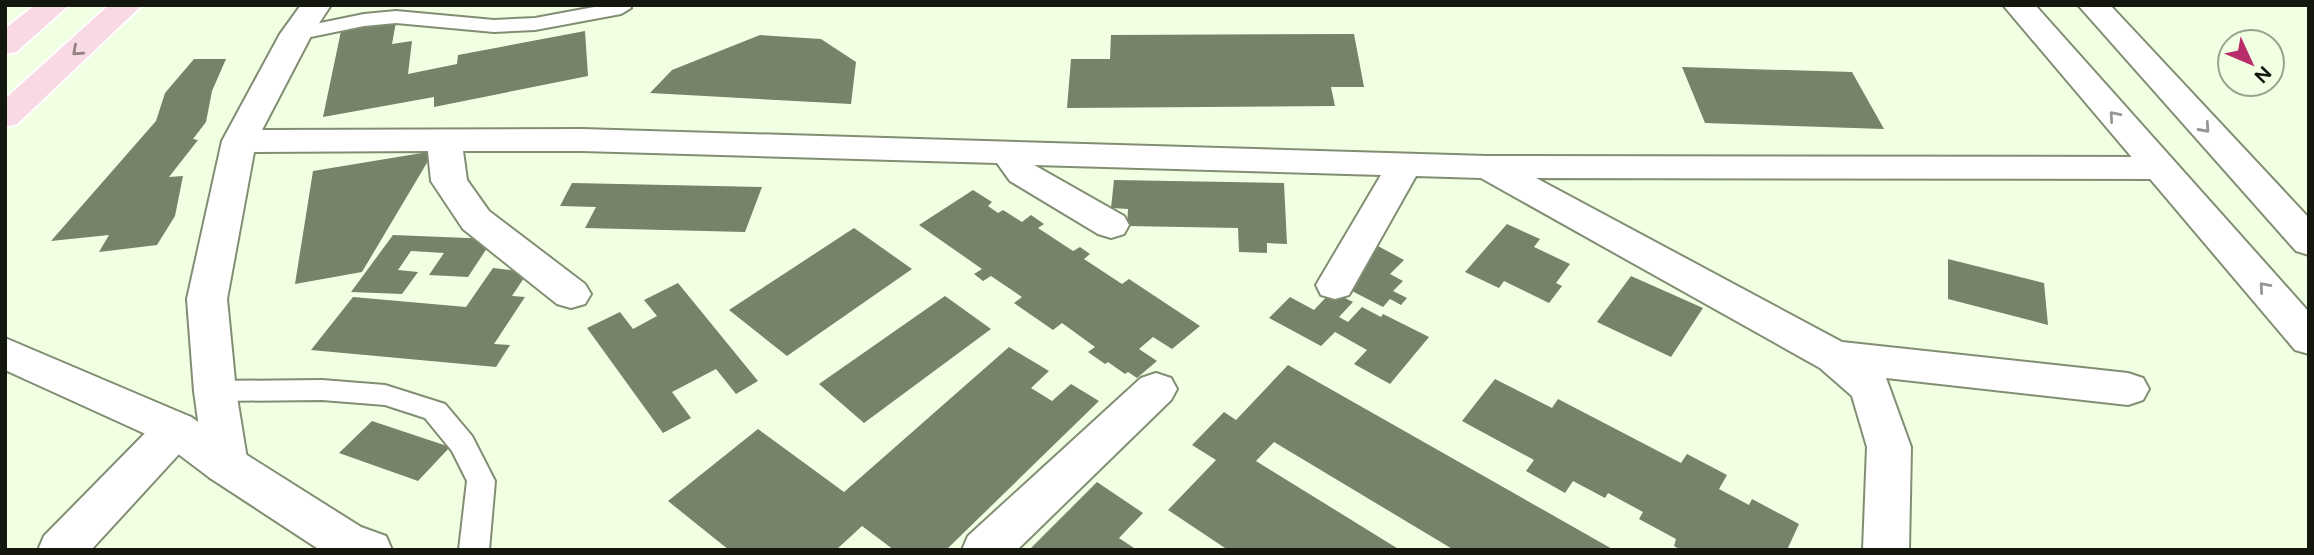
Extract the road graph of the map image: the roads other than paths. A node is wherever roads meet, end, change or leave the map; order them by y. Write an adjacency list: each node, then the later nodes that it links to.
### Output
1 (54, 5): 7 (main road)
2 (127, 5): 8 (main road, one-way to 8)
3 (2018, 5): 14 (street, one-way to 3)
4 (2092, 5): 16 (street, one-way to 16)
5 (621, 8): 6 (lane)
6 (306, 20): 10 (street)
7 (5, 45)
8 (5, 117)
9 (444, 140): 10 (street); 11 (street); 18 (street)
10 (239, 141): 24 (street)
11 (1007, 152): 12 (street); 15 (street)
12 (1404, 164): 13 (street); 17 (street)
13 (1487, 167): 14 (street); 21 (street)
14 (2160, 168): 19 (street, one-way to 14)
15 (1111, 225)
16 (2309, 242)
17 (1335, 285)
18 (571, 294)
19 (2309, 339)
20 (5, 353): 25 (street)
21 (1834, 357): 22 (street); 31 (street)
22 (2128, 388)
23 (1156, 389): 30 (street)
24 (215, 391): 26 (street); 29 (lane)
25 (176, 429): 26 (street); 27 (street)
26 (226, 465): 28 (street)
27 (61, 550)
28 (369, 550)
29 (474, 550)
30 (985, 550)
31 (1886, 550)

